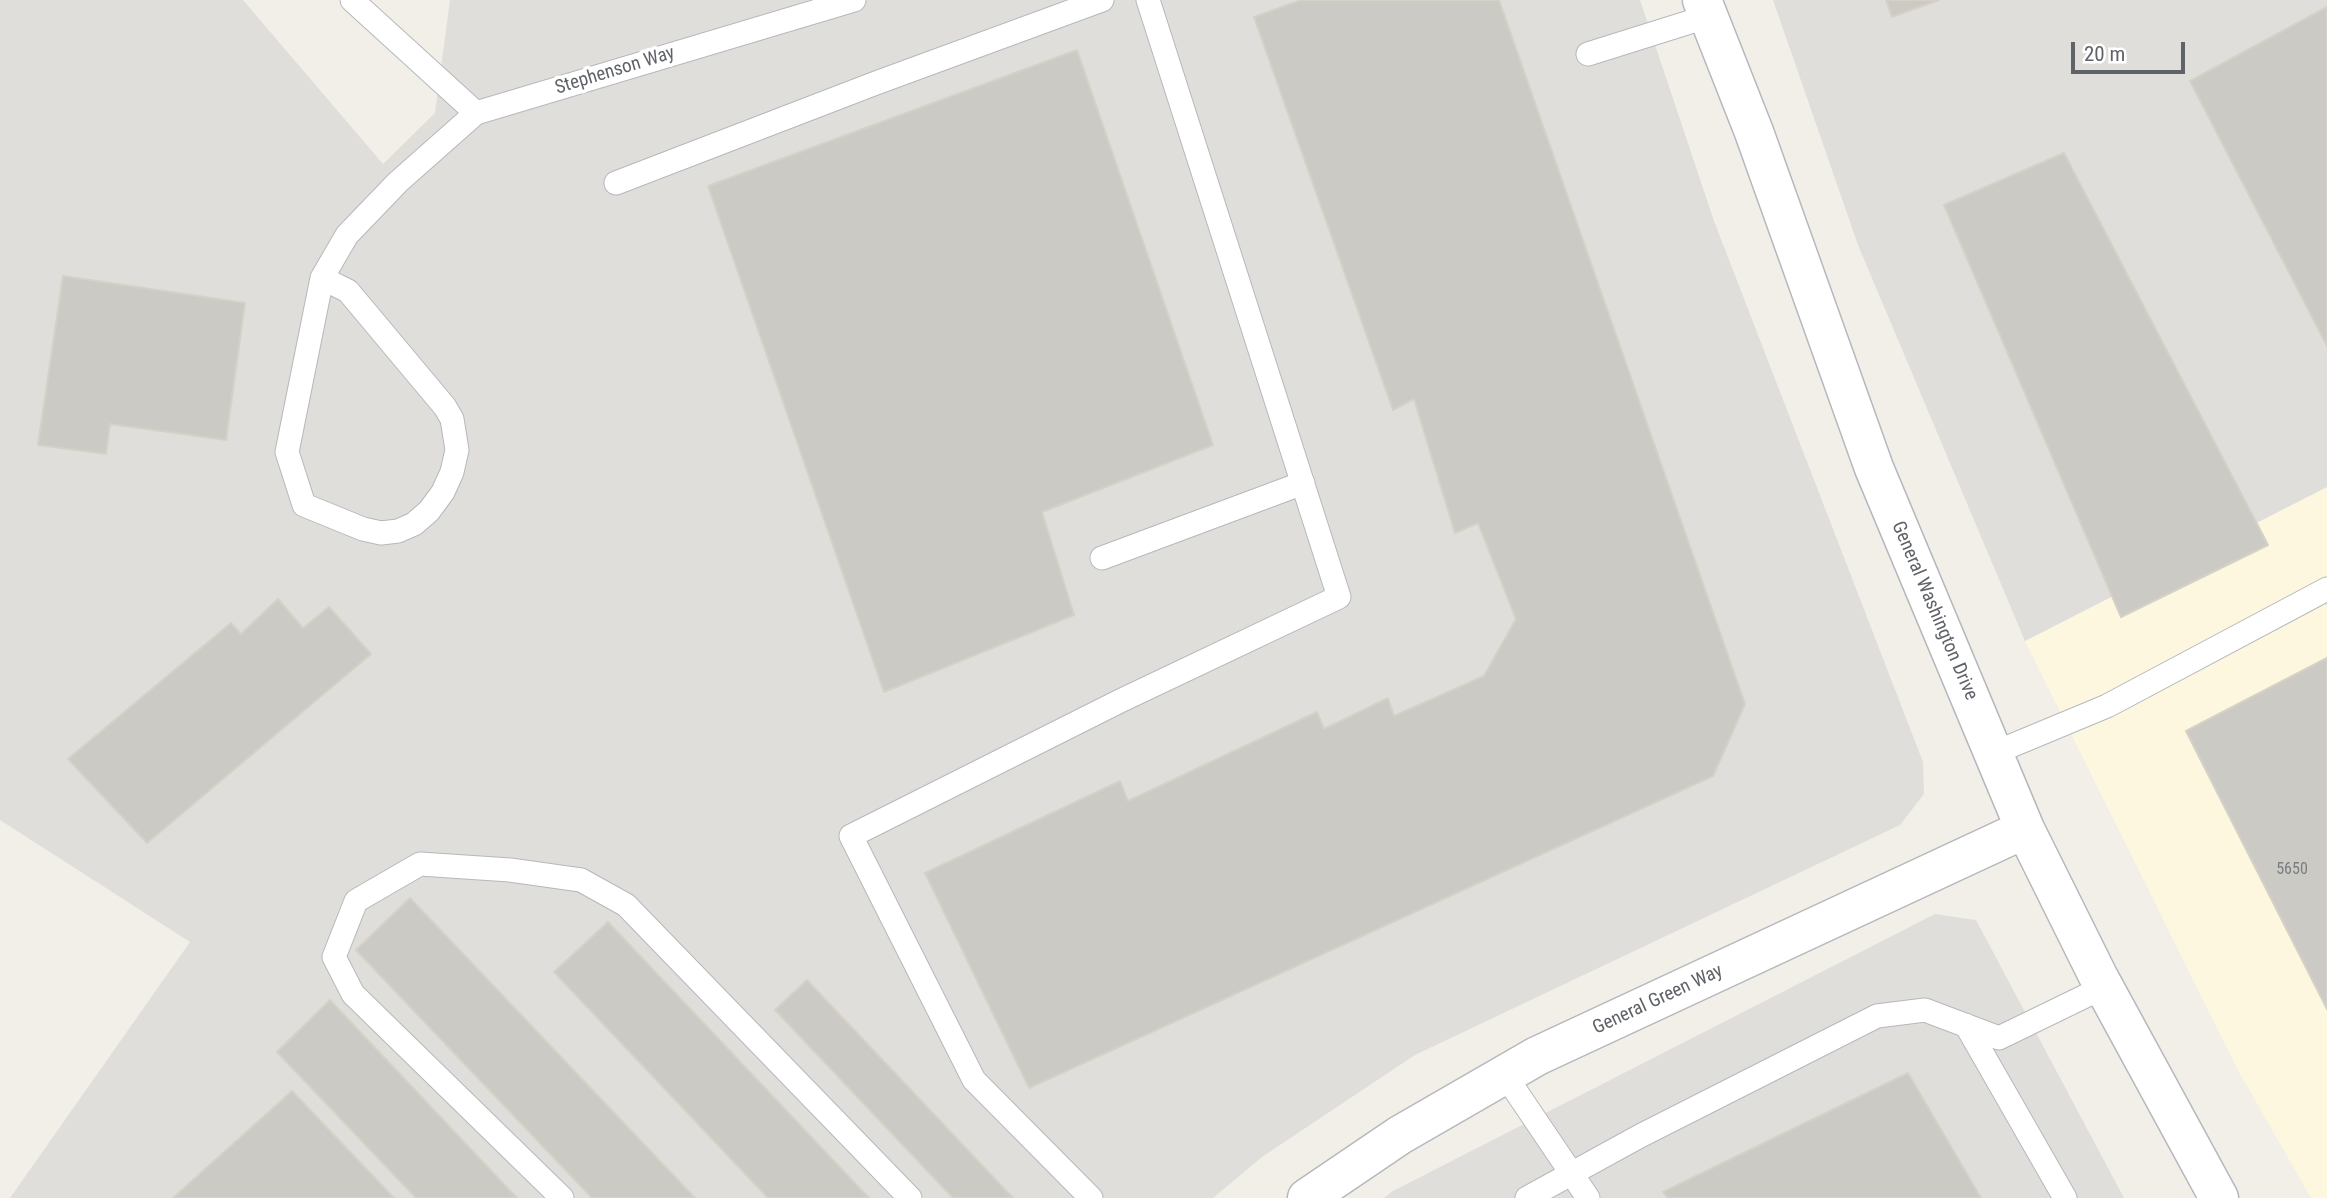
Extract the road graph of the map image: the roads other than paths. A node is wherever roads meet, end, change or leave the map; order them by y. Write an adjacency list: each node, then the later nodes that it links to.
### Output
1 (352, 0): 8 (lane)
2 (854, 0): 5 (lane, Stephenson Way)
3 (1102, 0): 9 (lane)
4 (1148, 0): 11 (lane)
5 (827, 4): 8 (lane, Stephenson Way)
6 (1705, 8): 7 (lane); 14 (street, General Washington Drive)
7 (1588, 54)
8 (476, 113): 10 (lane, Stephenson Way)
9 (616, 183)
10 (322, 278): 10 (lane, Stephenson Way)
11 (1303, 483): 12 (lane); 22 (lane)
12 (1102, 558)
13 (2327, 589): 14 (lane)
14 (1994, 753): 15 (street, General Washington Drive)
15 (2025, 829): 16 (street, General Washington Drive); 18 (street, General Green Way)
16 (2104, 988): 17 (lane); 27 (street, General Washington Drive)
17 (1966, 1025): 19 (lane); 26 (lane)
18 (1505, 1074): 19 (lane); 23 (street, General Green Way)
19 (1571, 1173): 24 (lane); 25 (lane)
20 (562, 1198): 21 (lane)
21 (909, 1198)
22 (1091, 1198)
23 (1307, 1198)
24 (1527, 1198)
25 (1588, 1198)
26 (2065, 1198)
27 (2219, 1198)

